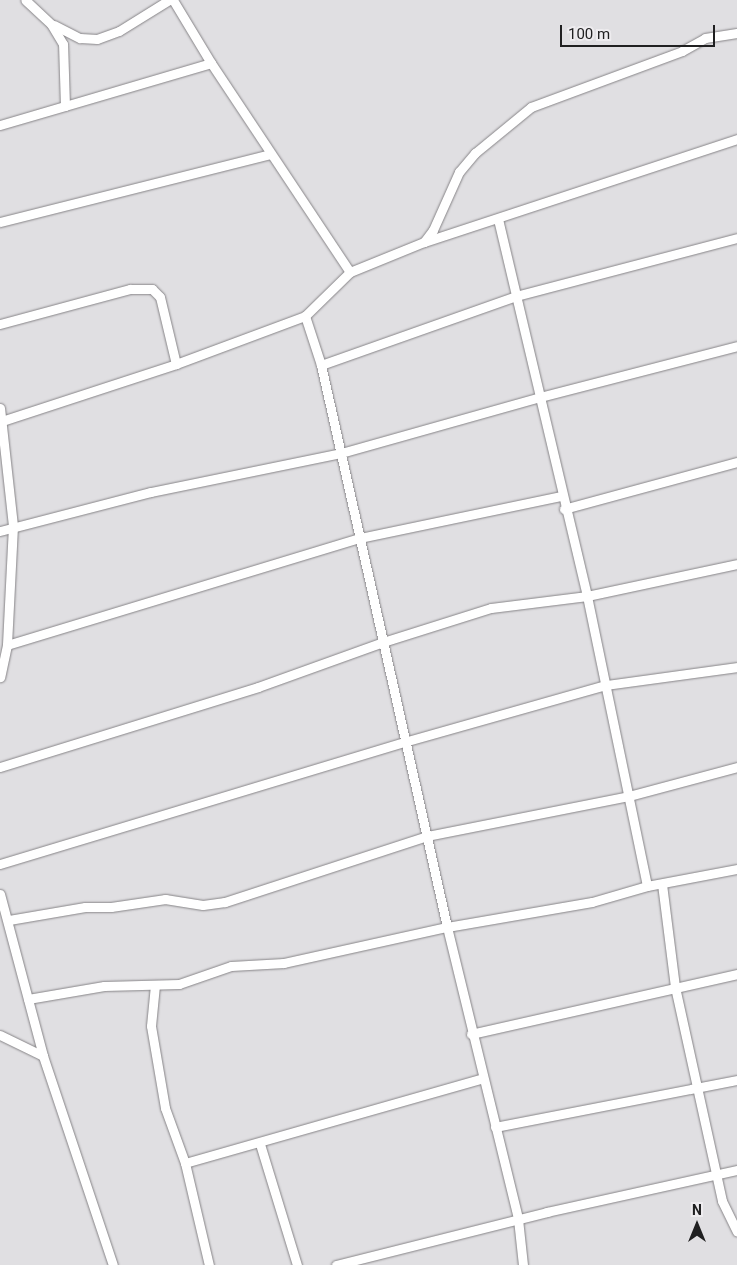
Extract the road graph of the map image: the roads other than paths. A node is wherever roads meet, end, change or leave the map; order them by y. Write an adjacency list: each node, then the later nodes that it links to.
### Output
1 (25, 0): 3 (street)
2 (171, 0): 3 (street); 5 (street)
3 (51, 24): 6 (street)
4 (737, 33): 13 (street)
5 (211, 63): 6 (street); 9 (street)
6 (65, 106): 7 (street)
7 (0, 125)
8 (737, 139): 10 (street)
9 (270, 154): 11 (street); 14 (street)
10 (498, 220): 13 (street); 15 (street)
11 (0, 222)
12 (737, 238): 15 (street)
13 (424, 242): 14 (street)
14 (350, 272): 16 (street)
15 (516, 296): 20 (street); 21 (street)
16 (305, 316): 19 (street); 20 (street)
17 (0, 324): 19 (street)
18 (737, 346): 21 (street)
19 (176, 364): 23 (street)
20 (321, 365): 24 (street)
21 (540, 398): 24 (street); 26 (street)
22 (0, 408): 23 (street)
23 (2, 421): 28 (street)
24 (341, 453): 28 (street); 30 (street)
25 (737, 462): 27 (street)
26 (561, 496): 27 (street); 30 (street)
27 (564, 509): 32 (street)
28 (13, 526): 29 (street); 34 (street)
29 (0, 531)
30 (360, 538): 33 (street); 34 (street)
31 (737, 564): 32 (street)
32 (587, 596): 33 (street); 37 (street)
33 (383, 642): 38 (street); 39 (street)
34 (7, 645): 36 (street)
35 (737, 667): 37 (street)
36 (0, 677)
37 (606, 685): 38 (street); 41 (street)
38 (404, 742): 42 (street); 43 (street)
39 (0, 767)
40 (737, 767): 41 (street)
41 (629, 796): 42 (street); 46 (street)
42 (427, 836): 48 (street); 49 (street)
43 (0, 864)
44 (737, 869): 45 (street)
45 (662, 884): 46 (street); 52 (street)
46 (647, 886): 49 (street)
47 (0, 894): 48 (street)
48 (9, 920): 53 (street)
49 (447, 927): 51 (street); 54 (street)
50 (737, 974): 52 (street)
51 (155, 985): 53 (street); 62 (street)
52 (675, 987): 54 (street); 59 (street)
53 (28, 999): 56 (street)
54 (471, 1034): 57 (street)
55 (0, 1035): 56 (street)
56 (43, 1056): 67 (street)
57 (483, 1078): 60 (street); 61 (street)
58 (737, 1080): 59 (street)
59 (698, 1088): 60 (street); 64 (street)
60 (495, 1127): 65 (street)
61 (260, 1144): 62 (street); 69 (street)
62 (185, 1163): 68 (street)
63 (737, 1170): 64 (street)
64 (716, 1173): 65 (street); 66 (street)
65 (518, 1219): 70 (street); 71 (street)
66 (737, 1232)
67 (113, 1265)
68 (209, 1265)
69 (297, 1265)
70 (336, 1265)
71 (523, 1265)

